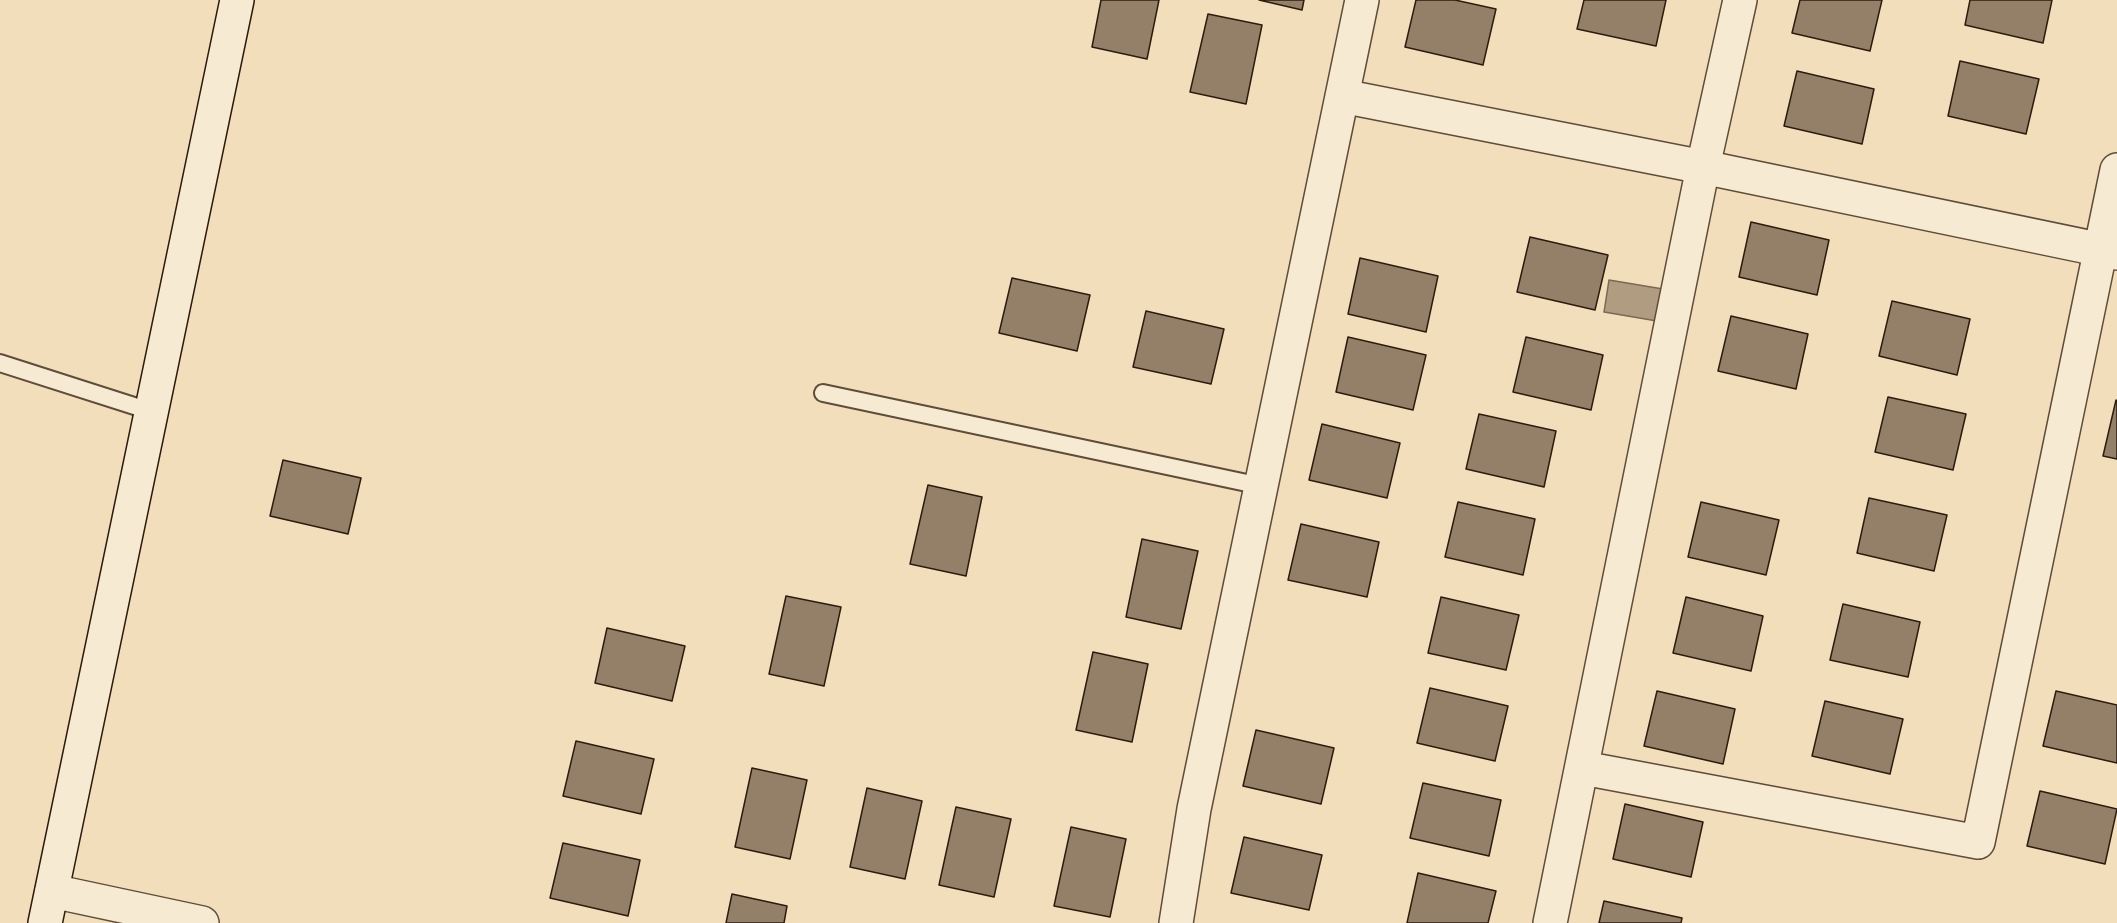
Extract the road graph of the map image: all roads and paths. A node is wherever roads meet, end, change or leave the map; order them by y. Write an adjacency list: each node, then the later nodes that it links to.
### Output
1 (237, 0): 10 (street)
2 (1362, 0): 4 (street)
3 (1740, 0): 5 (street)
4 (1342, 96): 5 (street); 11 (street)
5 (1703, 167): 7 (street); 12 (street)
6 (2117, 170): 7 (street)
7 (2109, 251): 12 (street)
8 (0, 363): 10 (lane)
9 (823, 393): 11 (lane)
10 (153, 412): 13 (street)
11 (1261, 486): 16 (street)
12 (1583, 768): 17 (street)
13 (52, 891): 14 (street); 15 (street)
14 (45, 923)
15 (202, 923)
16 (1176, 923)
17 (1550, 923)

